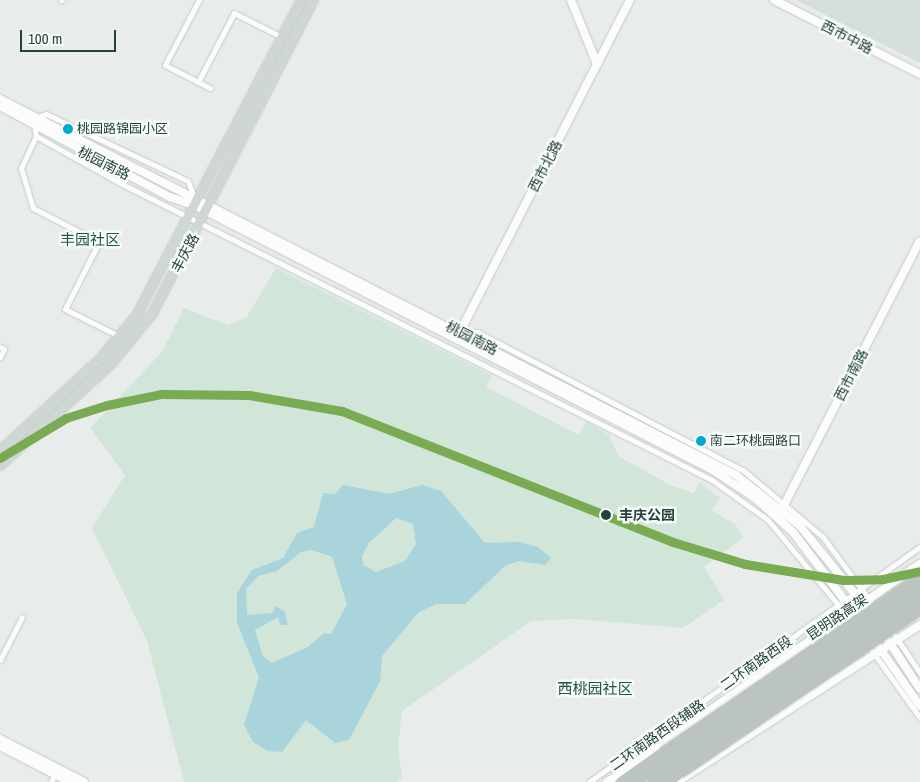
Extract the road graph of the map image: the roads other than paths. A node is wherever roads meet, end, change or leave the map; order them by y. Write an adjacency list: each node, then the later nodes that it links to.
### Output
1 (199, 0): 10 (street)
2 (301, 0): 7 (main road, 丰庆路)
3 (313, 0): 17 (main road, 丰庆路)
4 (571, 0): 8 (main road)
5 (629, 0): 8 (main road, 西市北路)
6 (774, 0): 9 (main road, 西市中路)
7 (282, 37): 10 (street); 16 (main road, 丰庆路)
8 (597, 64): 21 (main road, 西市北路)
9 (920, 74)
10 (198, 82): 11 (street)
11 (210, 88)
12 (0, 99): 14 (main road, 桃园南路)
13 (0, 106): 14 (main road, 桃园南路)
14 (35, 121): 15 (street); 16 (main road, 桃园南路); 16 (main road, 桃园南路)
15 (36, 136): 18 (street); 22 (street)
16 (196, 200): 17 (main road, 桃园南路); 18 (main road, 丰庆路)
17 (208, 208): 19 (main road, 丰庆路); 21 (main road, 桃园南路); 35 (main road, 桃园南路)
18 (190, 217): 19 (street); 22 (main road, 丰庆路)
19 (200, 224): 26 (main road, 丰庆路); 35 (street)
20 (920, 241): 27 (main road, 西市南路)
21 (460, 332): 27 (main road, 桃园南路)
22 (119, 336): 25 (main road, 丰庆路)
23 (0, 348): 24 (street)
24 (0, 357)
25 (0, 450)
26 (0, 465)
27 (783, 505): 32 (main road, 桃园南路)
28 (920, 547): 32 (street, 二环南路西段辅路)
29 (920, 564): 34 (main road, 二环南路西段)
30 (920, 576): 56 (highway, 昆明路高架, bridge)
31 (920, 587): 57 (highway, bridge)
32 (859, 590): 34 (main road, 桃园南路); 35 (street, 二环南路西段辅路)
33 (920, 598): 58 (highway, bridge)
34 (867, 601): 36 (main road, 二环南路西段); 41 (street); 42 (main road, 桃园南路)
35 (842, 602): 36 (main road, 桃园南路); 38 (street); 54 (street, 二环南路西段辅路)
36 (854, 610): 38 (main road, 二环南路西段); 43 (main road, 桃园南路)
37 (920, 610): 59 (highway, bridge)
38 (847, 616): 43 (street); 55 (main road, 二环南路西段)
39 (22, 617): 44 (street)
40 (920, 625): 41 (main road)
41 (897, 640): 42 (main road); 45 (street)
42 (890, 645): 43 (main road); 46 (main road, 桃园南路)
43 (876, 650): 47 (main road, 桃园南路); 48 (street); 60 (main road)
44 (0, 660)
45 (920, 673)
46 (920, 689)
47 (920, 706)
48 (920, 718)
49 (0, 739): 53 (main road)
50 (0, 746): 51 (main road)
51 (53, 778): 52 (main road)
52 (70, 782)
53 (84, 782)
54 (589, 782)
55 (607, 782)
56 (621, 782)
57 (635, 782)
58 (652, 782)
59 (668, 782)
60 (676, 782)

